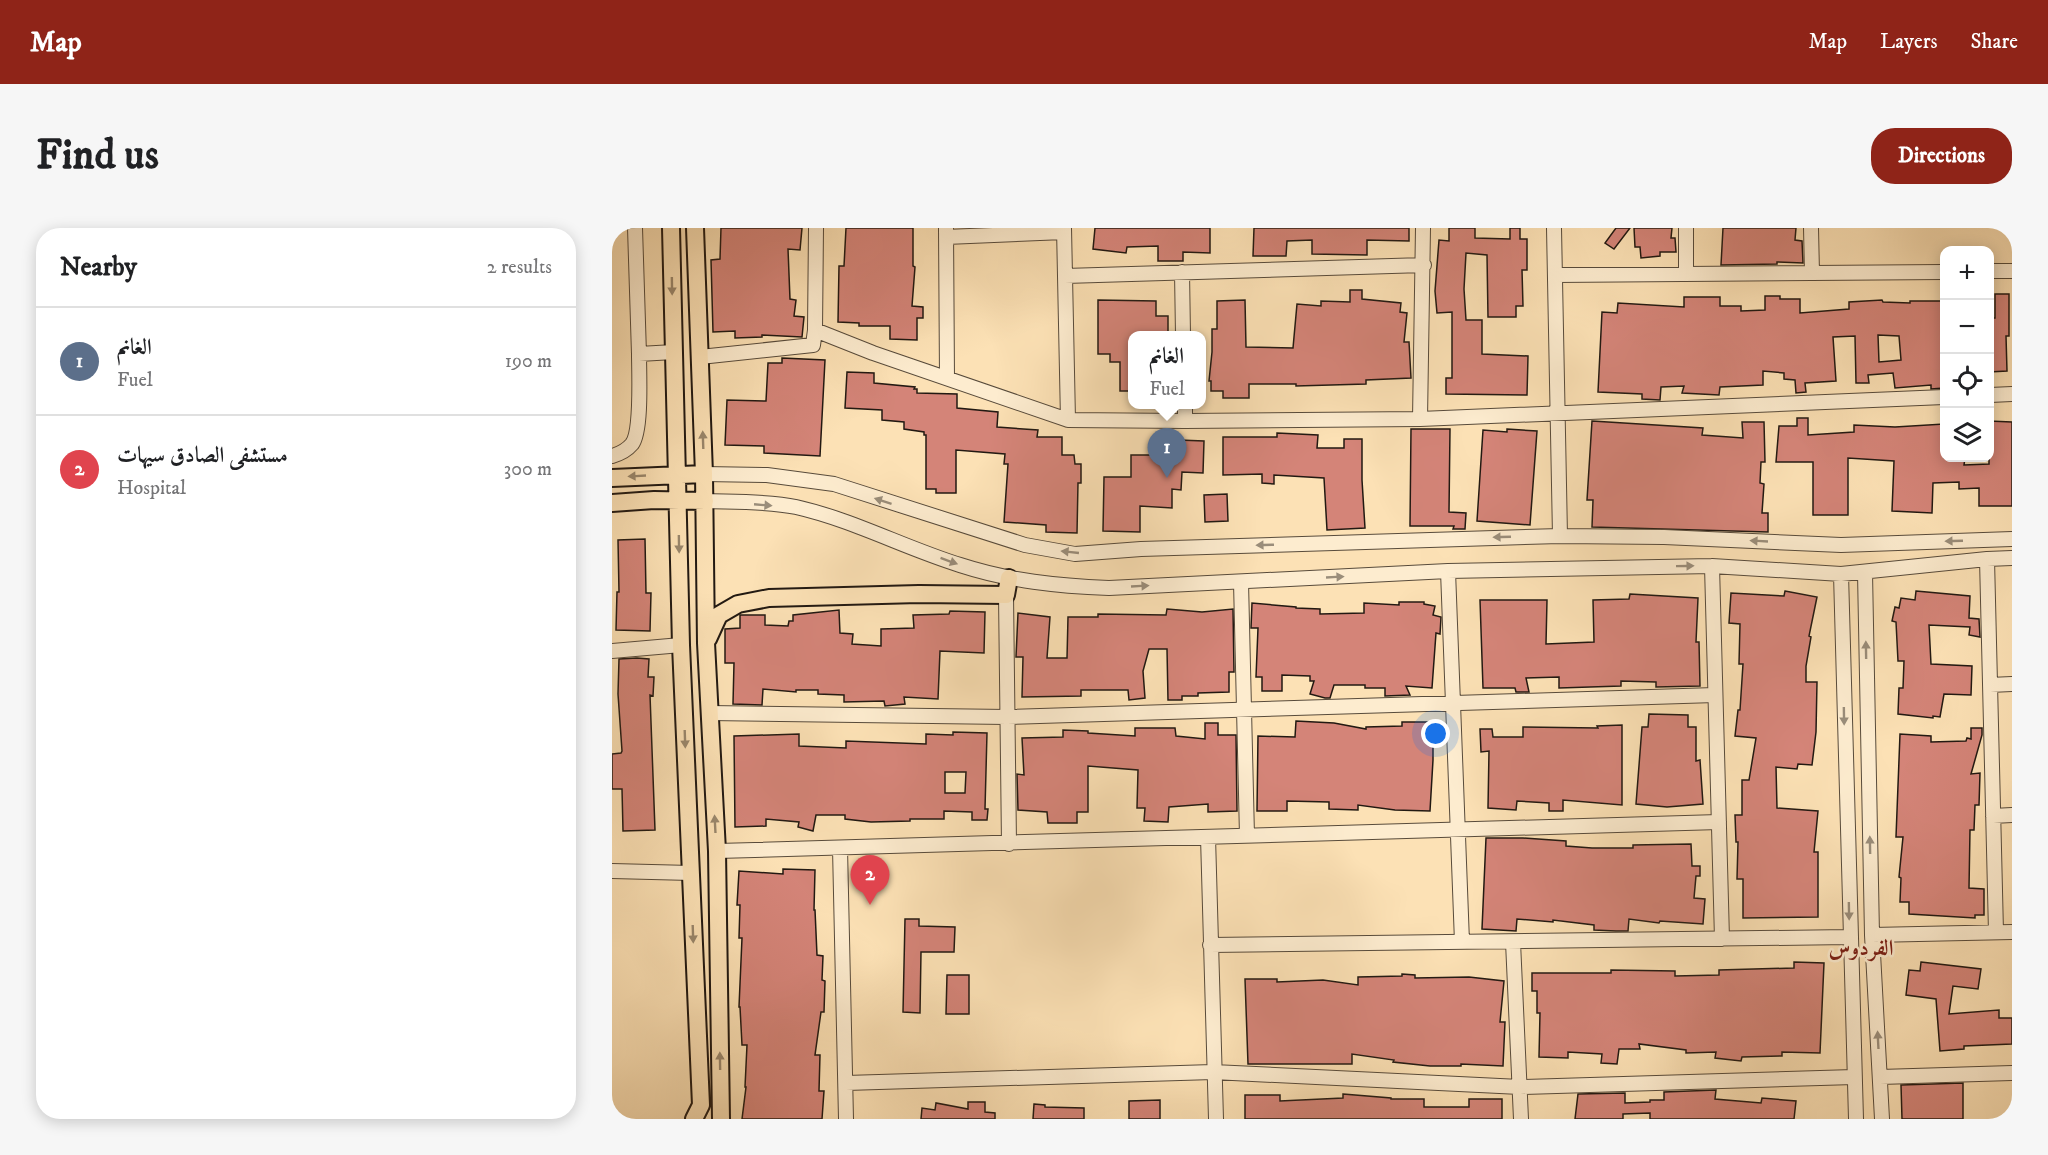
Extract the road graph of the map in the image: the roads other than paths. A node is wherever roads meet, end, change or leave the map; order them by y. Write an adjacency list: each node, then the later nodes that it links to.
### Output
1 (635, 228): 23 (street)
2 (670, 228): 22 (main road, one-way to 22)
3 (695, 228): 24 (main road)
4 (816, 228): 20 (street)
5 (1423, 228): 11 (street)
6 (1554, 228): 18 (street)
7 (1686, 228): 17 (street)
8 (1811, 228): 16 (street)
9 (1064, 230): 10 (street); 19 (street)
10 (946, 233): 25 (street)
11 (1424, 265): 15 (street); 31 (street)
12 (1994, 271): 13 (street)
13 (2012, 271)
14 (1940, 272): 16 (street)
15 (1182, 273): 19 (street); 21 (street)
16 (1812, 273): 17 (street)
17 (1686, 274): 18 (street)
18 (1555, 275): 30 (street)
19 (1065, 276): 32 (street)
20 (815, 330): 24 (street); 25 (street)
21 (1183, 331)
22 (674, 352): 23 (street); 36 (main road)
23 (639, 354): 34 (street)
24 (700, 357): 35 (main road, one-way to 24)
25 (947, 378): 32 (street)
26 (2012, 394): 27 (street)
27 (1994, 395)
28 (1940, 397): 30 (street)
29 (1185, 409): 33 (street)
30 (1557, 413): 31 (street); 41 (street)
31 (1420, 418): 33 (street)
32 (1068, 420): 33 (street)
33 (1185, 422)
34 (612, 456)
35 (704, 474): 36 (main road); 39 (main road); 41 (street, one-way to 35)
36 (677, 475): 37 (main road, one-way to 37); 38 (main road)
37 (612, 478)
38 (678, 501): 39 (main road); 40 (main road); 52 (main road, one-way to 52)
39 (705, 501): 50 (street, one-way to 50); 51 (main road)
40 (612, 503)
41 (1560, 536): 42 (street, one-way to 41)
42 (2012, 539)
43 (2012, 558): 44 (street)
44 (1987, 559): 47 (street); 55 (street)
45 (1712, 566): 46 (street, one-way to 45); 48 (street); 56 (street)
46 (1448, 572): 49 (street, one-way to 46); 57 (street)
47 (1865, 573): 48 (street); 74 (street, one-way to 47)
48 (1841, 574): 75 (street, one-way to 75)
49 (1241, 582): 50 (street, one-way to 49); 58 (street)
50 (1008, 586): 51 (main road); 60 (street)
51 (706, 643): 59 (main road)
52 (681, 645): 53 (street); 71 (main road, one-way to 71)
53 (612, 651)
54 (2012, 684): 55 (street)
55 (1990, 685): 62 (street)
56 (1715, 695): 57 (street); 63 (street)
57 (1453, 705): 58 (street); 64 (street)
58 (1245, 711): 60 (street); 65 (street)
59 (709, 713): 60 (street); 69 (main road, one-way to 59)
60 (1007, 717): 67 (street)
61 (2012, 815): 62 (street)
62 (1993, 816): 72 (street)
63 (1719, 822): 64 (street); 76 (street)
64 (1458, 830): 65 (street); 77 (street)
65 (1247, 836): 66 (street)
66 (1208, 837): 67 (street); 79 (street)
67 (1009, 844): 68 (street)
68 (840, 848): 69 (street); 84 (street)
69 (717, 851): 88 (main road, one-way to 69)
70 (612, 871): 71 (street)
71 (691, 873): 86 (main road, one-way to 86)
72 (1996, 932): 73 (street); 74 (street)
73 (2012, 932)
74 (1872, 935): 83 (street, one-way to 74)
75 (1850, 937): 76 (street); 82 (street)
76 (1722, 939): 78 (street)
77 (1462, 942): 78 (street); 79 (street)
78 (1513, 942): 85 (street)
79 (1210, 945): 80 (street)
80 (1213, 1072): 84 (street); 85 (street); 90 (street)
81 (2012, 1073): 83 (street)
82 (1854, 1077): 85 (street); 87 (street)
83 (1880, 1077): 92 (street)
84 (846, 1083): 89 (street)
85 (1520, 1087): 91 (street)
86 (698, 1114)
87 (1855, 1118)
88 (721, 1119)
89 (846, 1119)
90 (1216, 1119)
91 (1521, 1119)
92 (1882, 1119)

